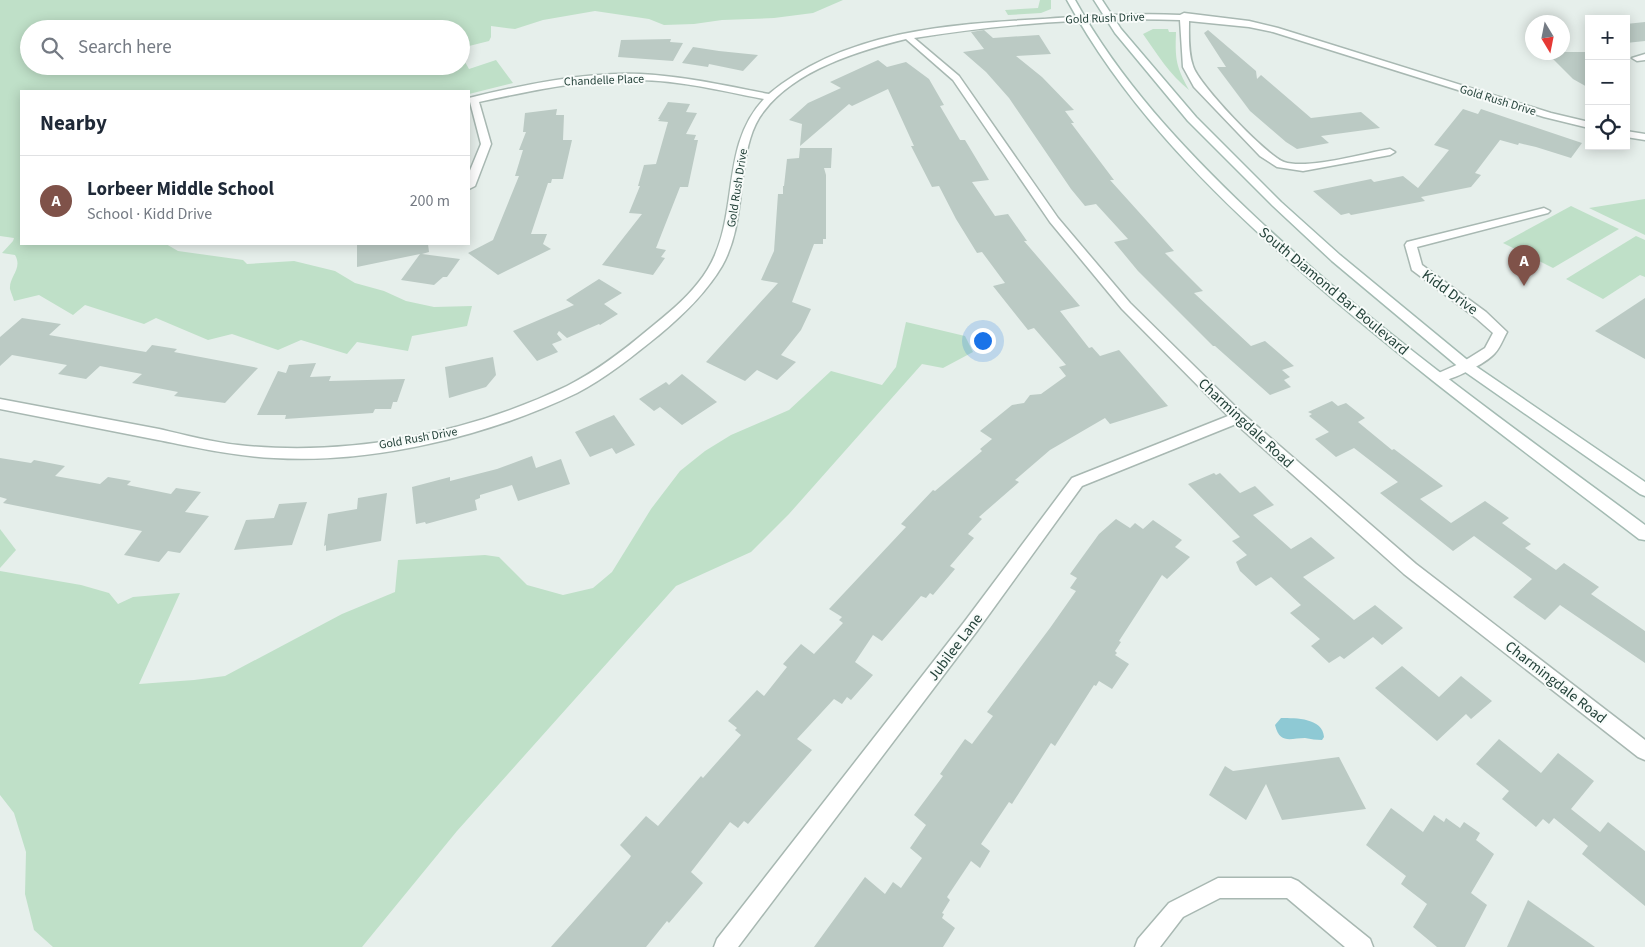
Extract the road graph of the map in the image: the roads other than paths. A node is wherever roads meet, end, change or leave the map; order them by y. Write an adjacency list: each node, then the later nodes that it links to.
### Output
1 (1071, 0): 5 (street, South Diamond Bar Boulevard)
2 (1098, 0): 4 (street, South Diamond Bar Boulevard)
3 (1184, 16): 4 (street, Gold Rush Drive); 9 (street, Gold Rush Drive); 12 (street)
4 (1108, 17): 5 (street, Gold Rush Drive); 15 (street, South Diamond Bar Boulevard)
5 (1081, 19): 6 (street, Gold Rush Drive); 16 (street, South Diamond Bar Boulevard)
6 (907, 36): 7 (street, Gold Rush Drive); 18 (street, Charmingdale Road)
7 (769, 98): 8 (street, Chandelle Place); 17 (street, Gold Rush Drive)
8 (471, 101): 13 (street)
9 (1585, 124)
10 (1630, 135): 11 (street)
11 (1645, 137)
12 (1390, 152)
13 (470, 184)
14 (1544, 211): 15 (street, Kidd Drive)
15 (1466, 366): 16 (street, Kidd Drive); 19 (street, South Diamond Bar Boulevard)
16 (1439, 378): 20 (street, South Diamond Bar Boulevard)
17 (0, 404)
18 (1238, 418): 21 (street, Charmingdale Road); 22 (street, Jubilee Lane)
19 (1645, 490)
20 (1645, 534)
21 (1645, 751)
22 (725, 947)
23 (1146, 947): 24 (street)
24 (1362, 947)

